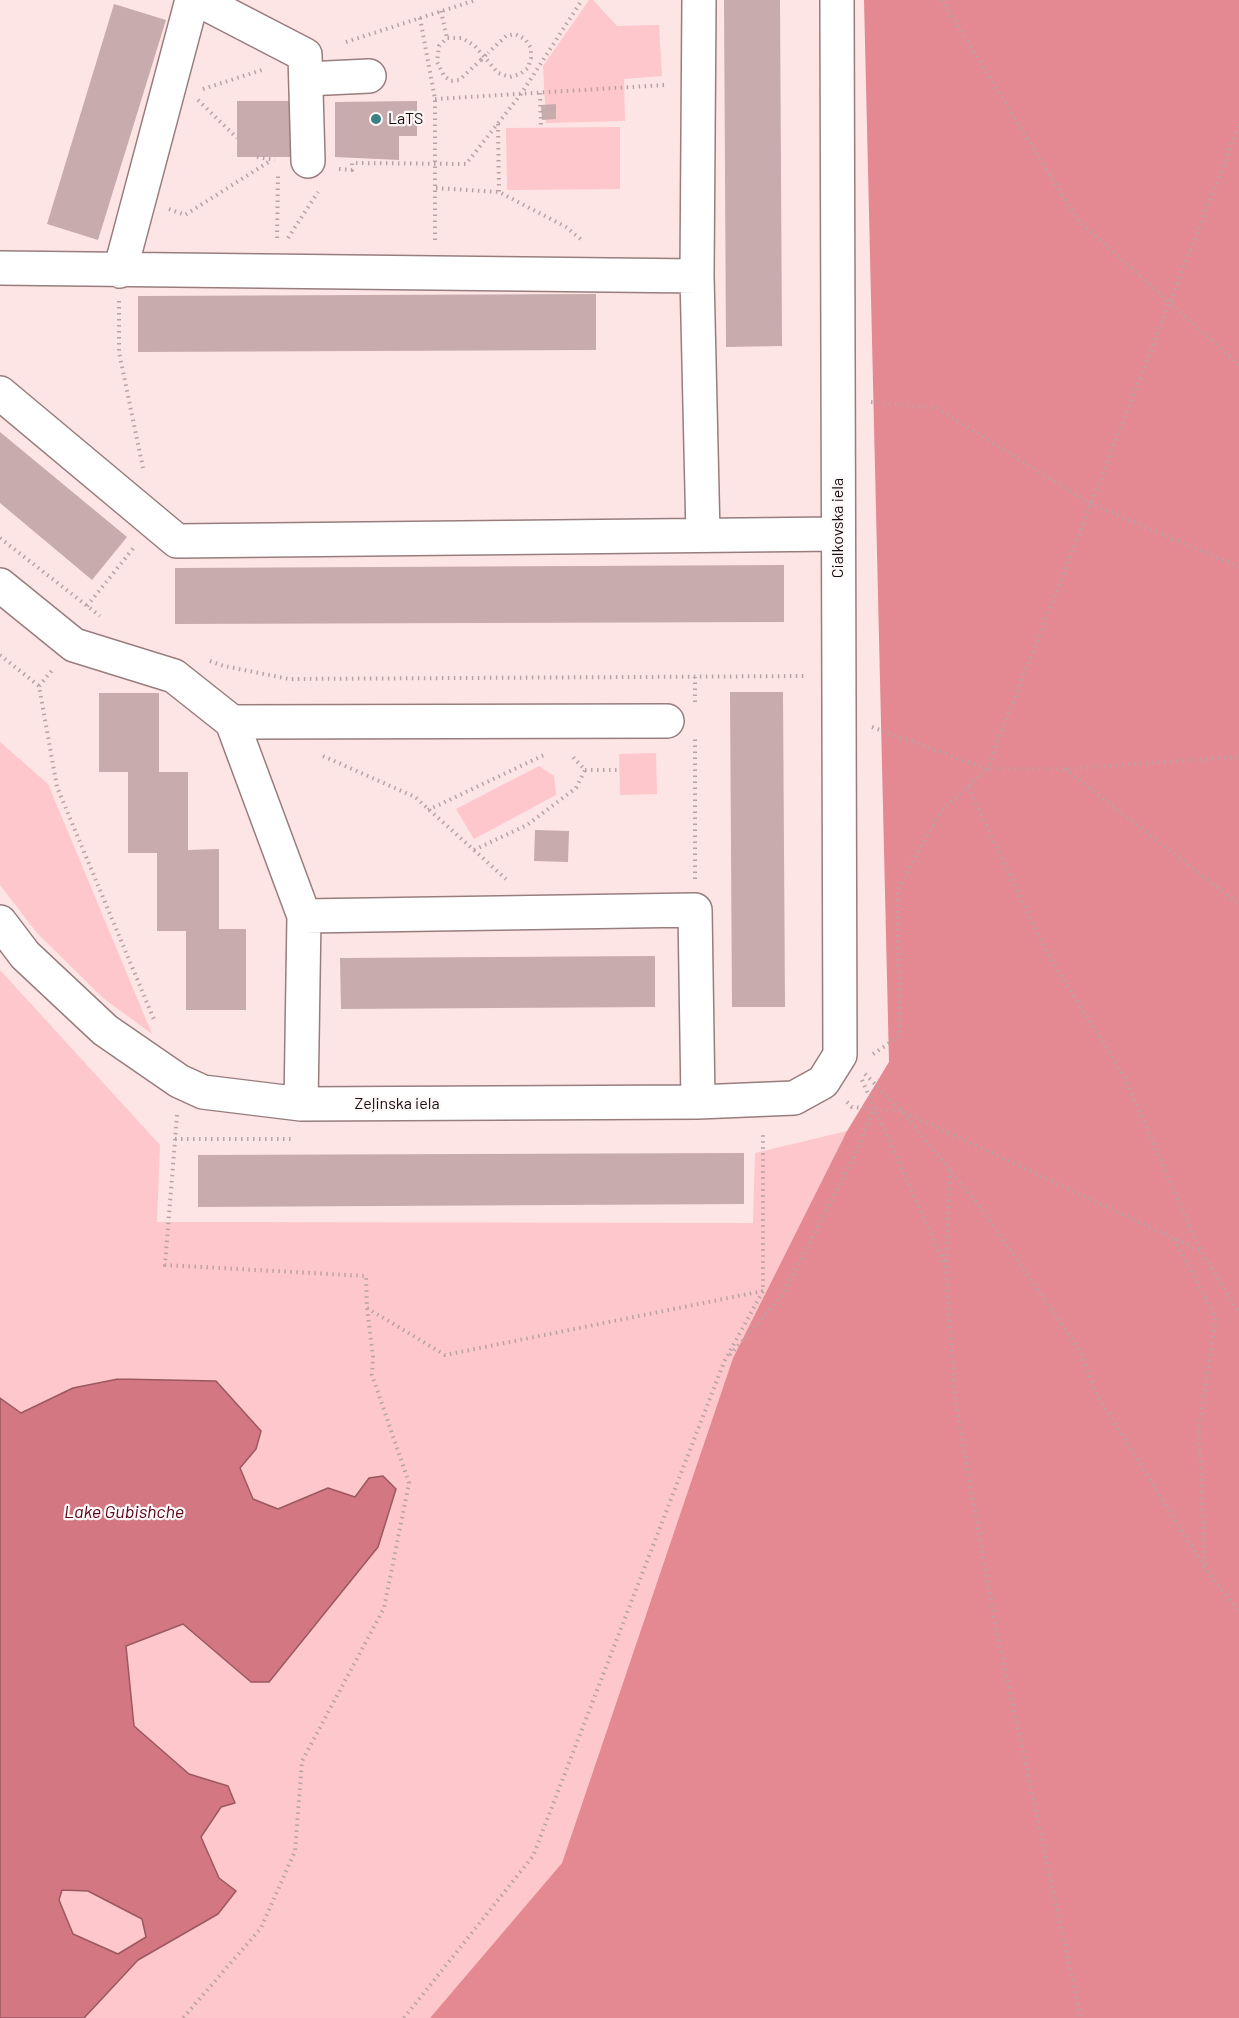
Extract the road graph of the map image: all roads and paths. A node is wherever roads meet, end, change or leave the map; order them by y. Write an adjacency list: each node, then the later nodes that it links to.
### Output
1 (192, 0): 16 (street)
2 (199, 0): 11 (street)
3 (476, 0): 8 (path)
4 (582, 0): 15 (path)
5 (699, 0): 13 (street)
6 (837, 0): 38 (street, Cialkovska iela)
7 (942, 0): 35 (path)
8 (441, 11): 9 (path); 10 (path)
9 (420, 18): 11 (path); 17 (path)
10 (447, 38): 10 (path, bridge)
11 (305, 67): 12 (street); 16 (path); 25 (street)
12 (369, 76)
13 (698, 83): 14 (path); 34 (street)
14 (540, 93): 15 (path); 20 (path)
15 (521, 94): 17 (path); 18 (path)
16 (177, 97): 21 (path); 28 (street)
17 (435, 99): 24 (path)
18 (498, 123): 24 (path); 27 (path)
19 (1239, 126): 35 (path)
20 (541, 127)
21 (237, 138)
22 (256, 157): 23 (path)
23 (271, 160): 28 (path); 29 (path)
24 (438, 164): 25 (path); 26 (path)
25 (314, 175): 29 (path)
26 (436, 188): 27 (path); 32 (path)
27 (499, 192): 33 (path)
28 (139, 199): 31 (street)
29 (272, 265): 31 (street); 32 (street)
30 (0, 268): 31 (street)
31 (120, 270): 39 (path)
32 (434, 274): 33 (street)
33 (622, 276): 34 (street)
34 (697, 276): 43 (street)
35 (1168, 302): 36 (path); 40 (path)
36 (1239, 365)
37 (0, 393): 41 (street)
38 (838, 398): 40 (path); 42 (street, Cialkovska iela)
39 (144, 473)
40 (1089, 503): 45 (path); 59 (path)
41 (154, 522): 43 (street); 47 (path)
42 (838, 534): 43 (street); 51 (street, Cialkovska iela)
43 (703, 535)
44 (0, 538): 47 (path)
45 (1239, 567)
46 (0, 585): 54 (street)
47 (87, 606): 48 (path)
48 (109, 620)
49 (0, 655): 71 (path)
50 (203, 658): 52 (path)
51 (840, 675): 52 (path); 53 (street, Cialkovska iela)
52 (695, 677): 56 (path)
53 (840, 715): 59 (path); 72 (street, Cialkovska iela)
54 (232, 722): 55 (street); 69 (street)
55 (298, 722): 57 (street); 64 (path)
56 (686, 723): 57 (street); 67 (path)
57 (563, 734): 61 (path); 64 (path)
58 (1239, 757): 60 (path)
59 (987, 769): 60 (path); 63 (path)
60 (1065, 769): 66 (path)
61 (585, 770): 62 (path); 65 (path)
62 (619, 770)
63 (968, 787): 72 (path); 81 (path)
64 (428, 810): 65 (path)
65 (474, 850): 68 (path)
66 (1239, 904)
67 (695, 910): 68 (street); 75 (street)
68 (542, 913): 69 (street)
69 (304, 916): 76 (street)
70 (0, 922): 73 (street, Zeļinska iela)
71 (156, 1027)
72 (840, 1067): 74 (street, Zeļinska iela); 77 (path); 77 (path); 78 (path)
73 (179, 1081): 76 (street, Zeļinska iela); 84 (path)
74 (762, 1099): 75 (street, Zeļinska iela); 83 (path)
75 (698, 1102): 76 (street, Zeļinska iela)
76 (301, 1104)
77 (873, 1109): 78 (path); 82 (path); 86 (path)
78 (902, 1111): 79 (path); 80 (path)
79 (950, 1170): 82 (path); 87 (path)
80 (1173, 1238): 81 (path); 87 (path)
81 (1200, 1250): 85 (path)
82 (946, 1267): 91 (path)
83 (763, 1291): 84 (path); 86 (path)
84 (366, 1308): 89 (path)
85 (1239, 1312)
86 (724, 1362): 90 (path)
87 (1205, 1568): 88 (path)
88 (1239, 1612)
89 (183, 2018)
90 (404, 2018)
91 (1082, 2018)

